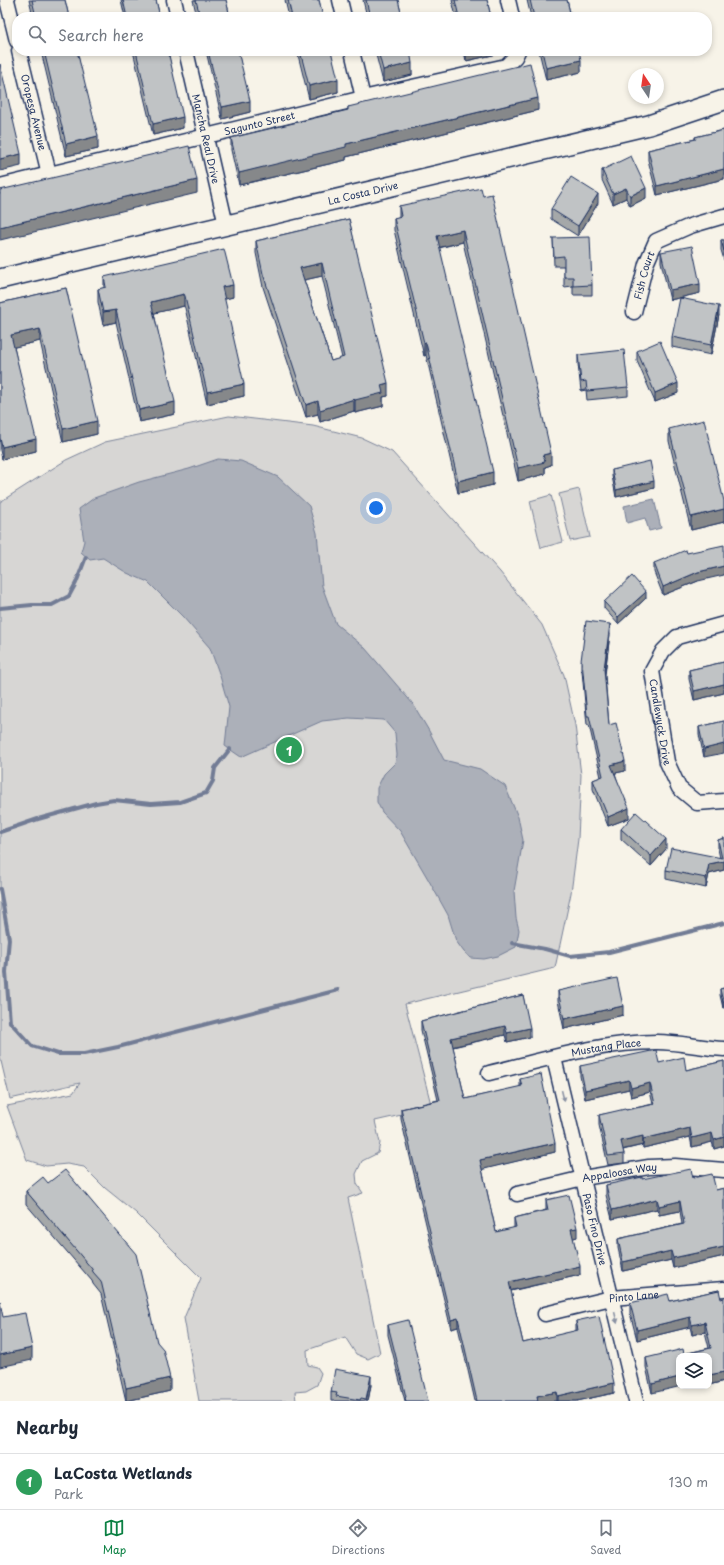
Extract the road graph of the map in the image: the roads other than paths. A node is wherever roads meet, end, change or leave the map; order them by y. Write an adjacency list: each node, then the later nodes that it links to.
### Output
1 (7, 0): 8 (street)
2 (174, 0): 5 (street)
3 (340, 0): 6 (street)
4 (508, 0): 7 (street)
5 (177, 12)
6 (343, 12)
7 (511, 12)
8 (12, 21)
9 (20, 56): 16 (street, Oropesa Avenue)
10 (187, 56): 15 (street, Mancha Real Drive)
11 (353, 56): 13 (street)
12 (515, 56): 13 (street, Sagunto Street)
13 (363, 98): 15 (street, Sagunto Street)
14 (724, 100): 19 (street, La Costa Drive)
15 (206, 135): 16 (street, Sagunto Street); 19 (street, Mancha Real Drive)
16 (49, 174): 17 (street, Sagunto Street)
17 (0, 186)
18 (724, 216): 21 (street, Fish Court)
19 (226, 225): 20 (street, La Costa Drive)
20 (0, 280)
21 (634, 312)
22 (724, 624): 23 (street, Candlewyck Drive)
23 (724, 801)
24 (724, 1049): 25 (street, Mustang Place)
25 (554, 1058): 26 (street, Mustang Place); 28 (street, Paso Fino Drive, one-way to 28)
26 (490, 1073)
27 (724, 1170): 28 (street, Appaloosa Way)
28 (583, 1178): 29 (street, Appaloosa Way); 31 (street, Paso Fino Drive)
29 (517, 1194)
30 (724, 1289): 31 (street, Pinto Lane)
31 (611, 1298): 32 (street, Pinto Lane); 33 (street, Paso Fino Drive, one-way to 33)
32 (545, 1314)
33 (636, 1401)

